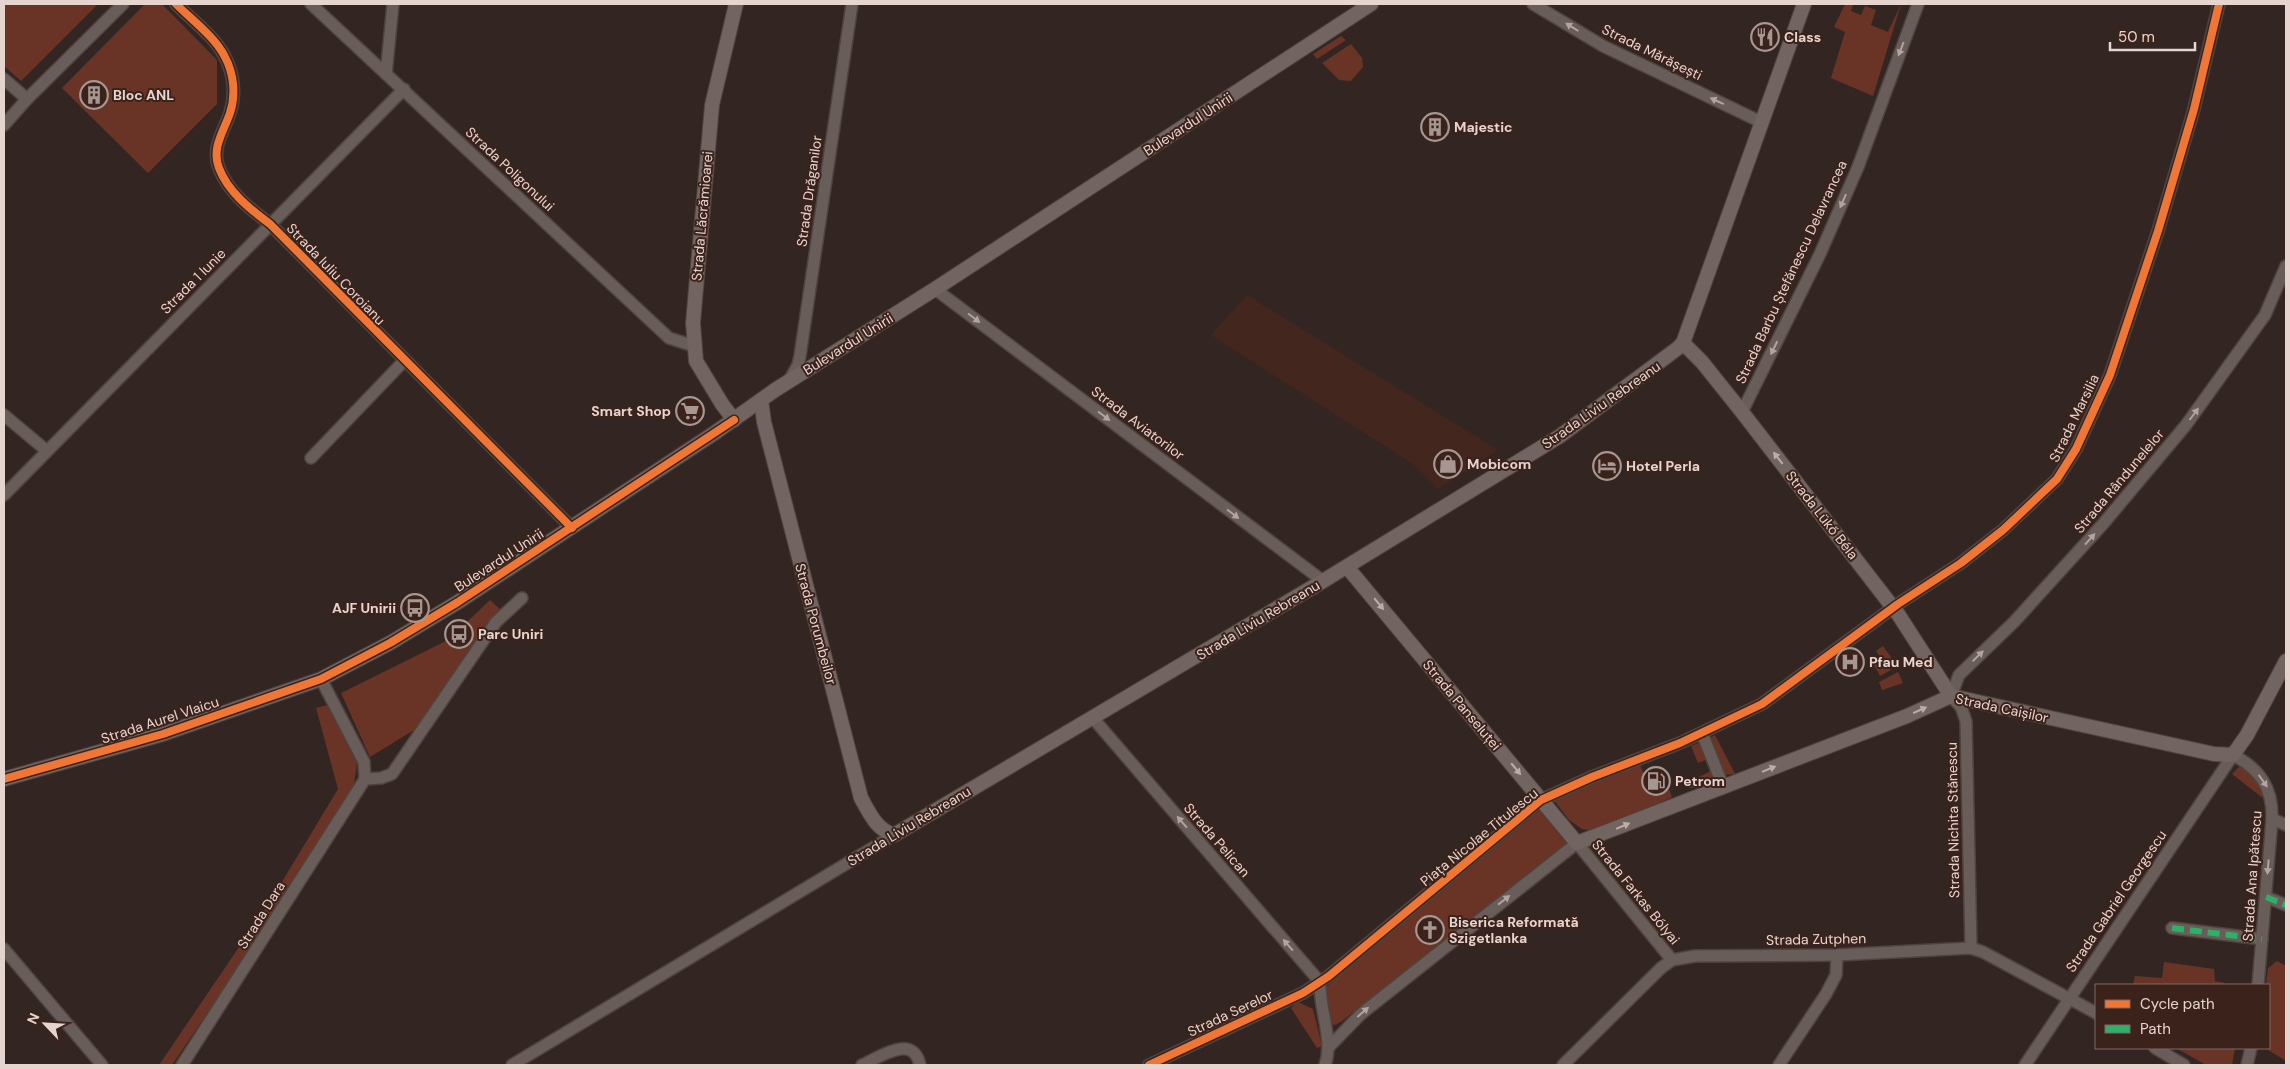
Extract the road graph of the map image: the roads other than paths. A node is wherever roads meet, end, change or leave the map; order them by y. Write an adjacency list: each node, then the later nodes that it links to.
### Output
1 (123, 4): 15 (street)
2 (176, 4): 18 (street, Strada Iuliu Coroianu)
3 (311, 4): 12 (street, Strada Poligonului)
4 (393, 4): 12 (street)
5 (736, 4): 22 (main road, Strada Lăcrămioarei)
6 (852, 4): 24 (street, Strada Drăganilor)
7 (1371, 4): 20 (main road, Bulevardul Unirii)
8 (1533, 4): 16 (street, Strada Mărășești, one-way to 8)
9 (1804, 4): 16 (main road)
10 (1918, 4): 26 (street, Strada Barbu Ștefănescu Delavrancea, one-way to 26)
11 (2219, 4): 36 (street, Strada Marsilia)
12 (386, 74): 14 (street, Strada Poligonului)
13 (4, 79): 15 (street)
14 (404, 89): 18 (street, Strada 1 Iunie); 22 (street, Strada Poligonului)
15 (27, 99): 17 (street)
16 (1761, 122): 21 (main road)
17 (4, 125)
18 (270, 224): 23 (street, Strada Iuliu Coroianu); 29 (street, Strada 1 Iunie)
19 (2286, 266): 39 (street, Strada Rândunelelor, one-way to 19)
20 (935, 289): 24 (main road, Bulevardul Unirii); 34 (street, Strada Aviatorilor, one-way to 34)
21 (1683, 343): 26 (main road, Strada Lükő Béla); 33 (main road, Strada Liviu Rebreanu)
22 (694, 346): 28 (main road, Strada Lăcrămioarei)
23 (404, 361): 30 (street); 32 (street, Strada Iuliu Coroianu)
24 (790, 381): 25 (main road, Bulevardul Unirii)
25 (761, 400): 28 (main road, Bulevardul Unirii); 49 (main road, Strada Porumbeilor)
26 (1742, 412): 36 (main road, Strada Lükő Béla, one-way to 26)
27 (4, 415): 29 (street)
28 (734, 420): 32 (main road, Bulevardul Unirii)
29 (46, 451): 31 (street, Strada 1 Iunie)
30 (311, 458)
31 (4, 495)
32 (572, 528): 38 (main road, Bulevardul Unirii)
33 (1347, 567): 34 (main road, Strada Liviu Rebreanu); 46 (main road, Strada Panseluței, one-way to 46)
34 (1322, 581): 40 (main road, Strada Liviu Rebreanu)
35 (522, 598): 44 (street)
36 (1894, 608): 39 (main road, Strada Lükő Béla); 41 (street, Strada Marsilia)
37 (2286, 660): 42 (main road)
38 (321, 679): 43 (main road, Strada Aurel Vlaicu); 44 (street)
39 (1951, 696): 42 (main road, Strada Caișilor); 45 (main road, Strada Caișilor, one-way to 39); 55 (street, Strada Nichita Stănescu)
40 (1092, 717): 49 (main road, Strada Liviu Rebreanu); 59 (street, Strada Pelican, one-way to 40)
41 (1702, 733): 45 (street); 46 (street, Piața Nicolae Titulescu)
42 (2233, 754): 47 (street, Strada Ana Ipătescu, one-way to 47); 61 (street, Strada Gabriel Georgescu)
43 (4, 779)
44 (364, 779): 68 (street, Strada Dara)
45 (1723, 786): 50 (main road, one-way to 45)
46 (1541, 800): 50 (main road, Strada Panseluței); 59 (street, Piața Nicolae Titulescu)
47 (2272, 819): 48 (street); 51 (street, Strada Ana Ipătescu, one-way to 51)
48 (2286, 825)
49 (894, 835): 69 (street, Strada Liviu Rebreanu)
50 (1577, 843): 58 (street, Strada Farkas Bólyai); 63 (street, one-way to 50)
51 (2266, 897): 52 (street); 54 (street, Strada Ana Ipătescu)
52 (2286, 905)
53 (2172, 928): 54 (street)
54 (2262, 939): 60 (street, Strada Ana Ipătescu)
55 (1971, 948): 57 (street, Strada Zutphen); 61 (street, Strada Zutphen)
56 (4, 949): 67 (street)
57 (1837, 955): 58 (street, Strada Zutphen); 74 (street)
58 (1672, 960): 73 (street)
59 (1320, 982): 63 (street); 71 (street, Strada Serelor)
60 (2258, 984)
61 (2070, 997): 62 (street, Strada Zutphen); 75 (street, Strada Gabriel Georgescu)
62 (2095, 1012)
63 (1329, 1047): 72 (street)
64 (2157, 1049): 76 (street)
65 (2251, 1049): 77 (street)
66 (918, 1060): 70 (street)
67 (102, 1065)
68 (182, 1065)
69 (512, 1065)
70 (862, 1065)
71 (1149, 1065)
72 (1326, 1065)
73 (1563, 1065)
74 (1778, 1065)
75 (2026, 1065)
76 (2184, 1065)
77 (2247, 1065)

